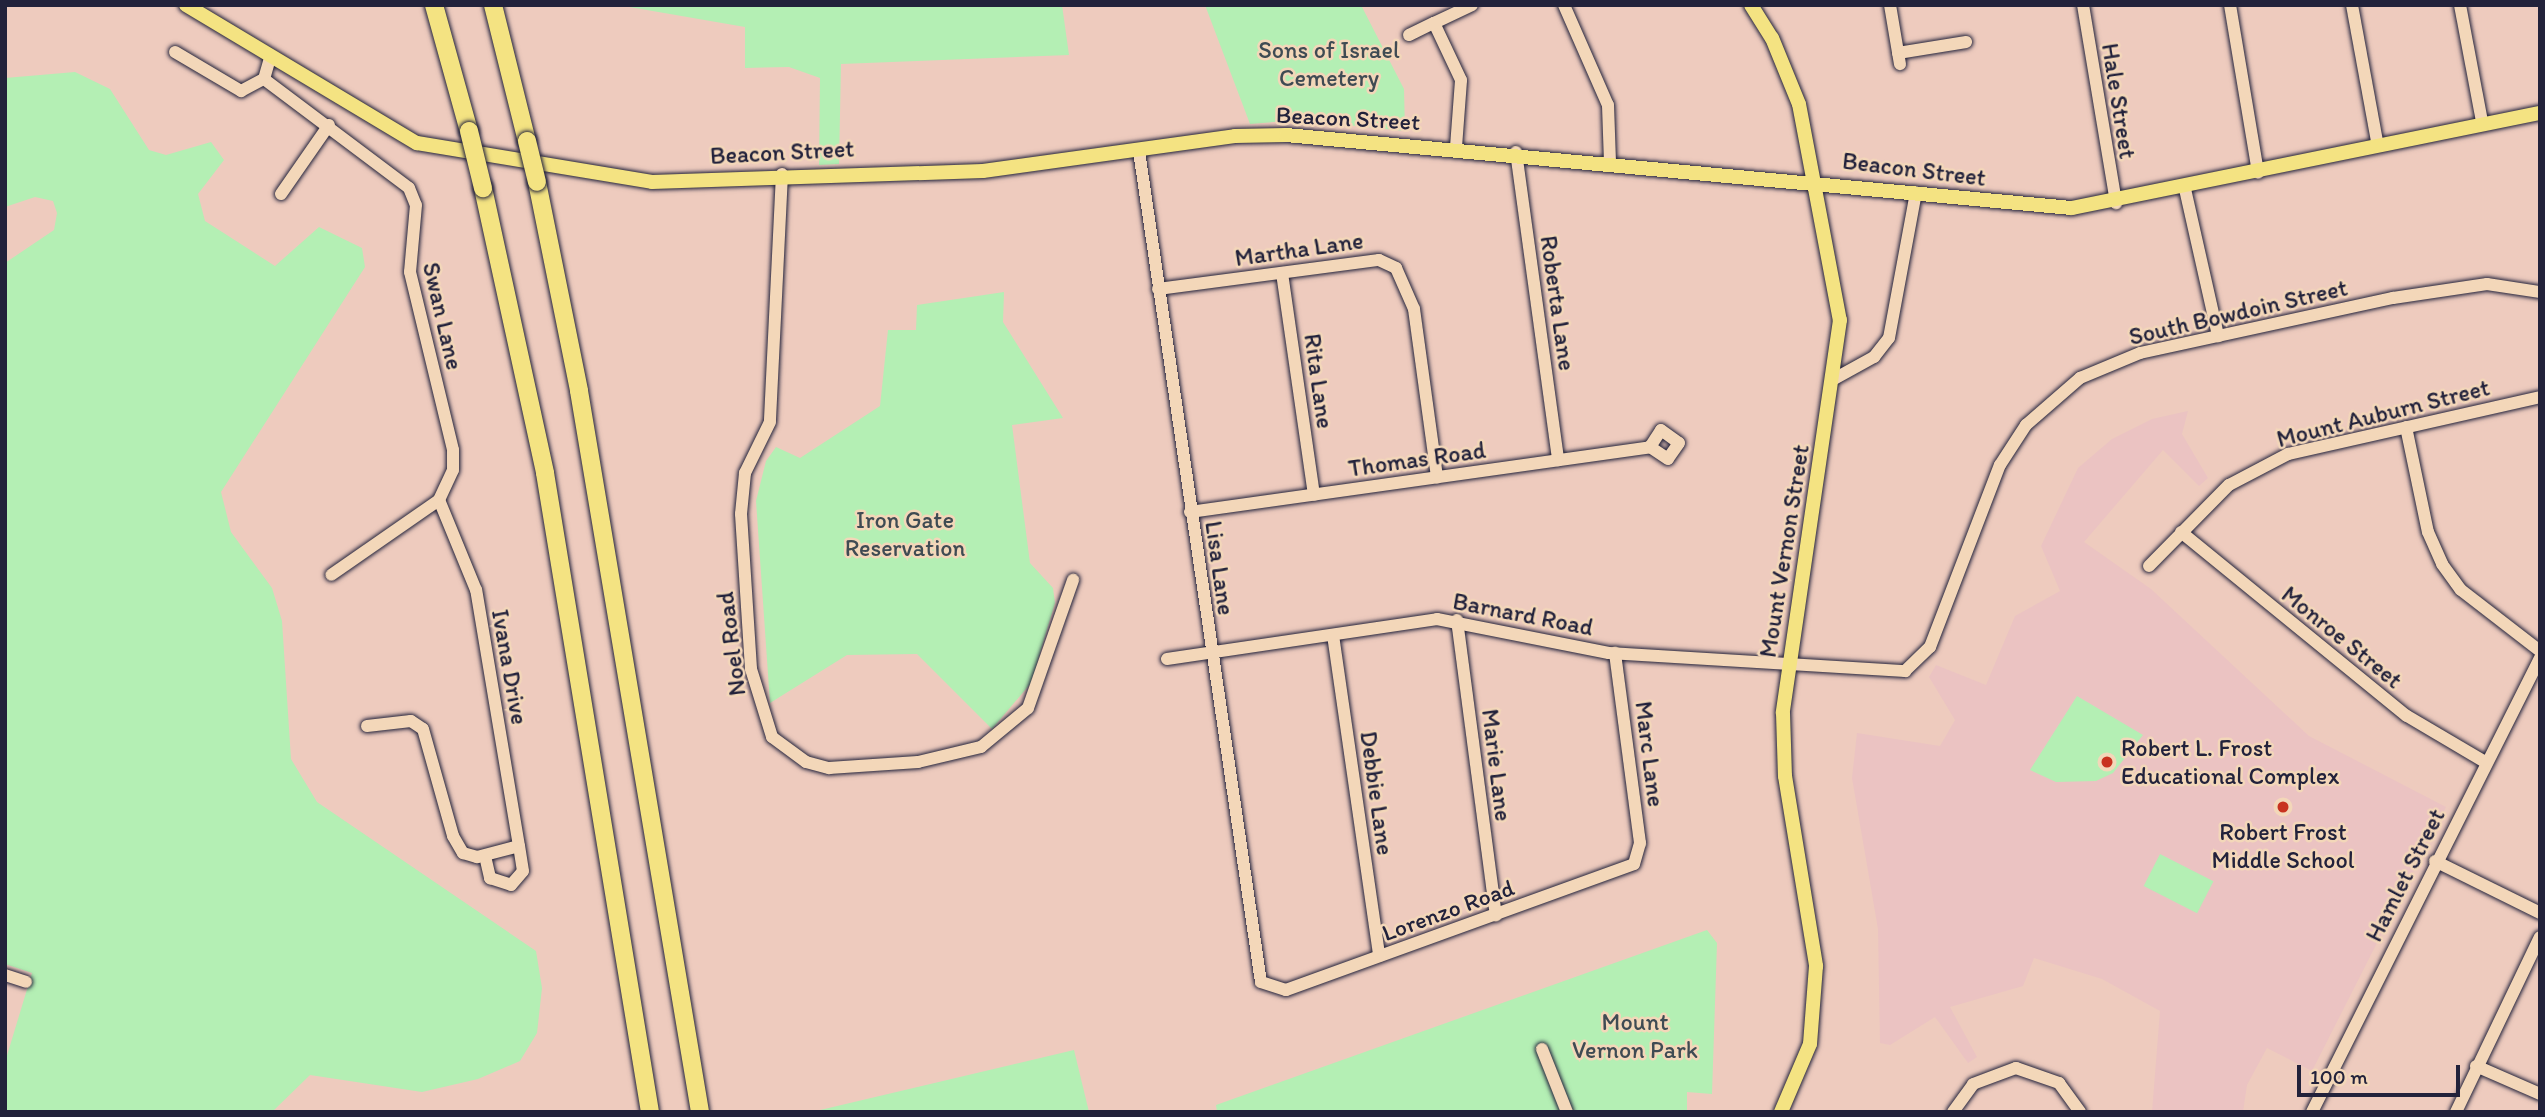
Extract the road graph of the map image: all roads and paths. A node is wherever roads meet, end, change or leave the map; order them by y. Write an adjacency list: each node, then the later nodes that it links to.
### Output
1 (186, 5): 16 (main road, Beacon Street)
2 (434, 5): 75 (highway, bridge)
3 (493, 5): 76 (highway, bridge)
4 (1472, 5): 12 (street)
5 (1564, 5): 25 (street)
6 (1751, 5): 28 (main road, Mount Vernon Street)
7 (1890, 5): 14 (street)
8 (2083, 5): 32 (street, Hale Street)
9 (2230, 5): 26 (street)
10 (2352, 5): 21 (street)
11 (2460, 5): 19 (street)
12 (1434, 23): 13 (street); 22 (street)
13 (1409, 35)
14 (1966, 43)
15 (175, 52): 17 (street)
16 (270, 58): 17 (street); 27 (main road, Beacon Street)
17 (264, 79): 20 (street, Swan Lane)
18 (2540, 113): 19 (main road, Beacon Street)
19 (2482, 121): 21 (main road, Beacon Street)
20 (329, 125): 31 (street); 44 (street, Swan Lane)
21 (2378, 146): 26 (main road, Beacon Street)
22 (1456, 147): 23 (main road, Beacon Street); 24 (main road, Beacon Street)
23 (1139, 150): 27 (main road, Beacon Street); 34 (street, Lisa Lane)
24 (1516, 152): 25 (main road, Beacon Street); 41 (street, Roberta Lane)
25 (1610, 161): 28 (main road, Beacon Street)
26 (2258, 173): 29 (main road, Beacon Street)
27 (782, 174): 49 (street, Noel Road)
28 (1817, 180): 30 (main road, Beacon Street); 37 (main road, Mount Vernon Street)
29 (2185, 189): 32 (main road, Beacon Street); 36 (street)
30 (1916, 192): 32 (main road, Beacon Street); 37 (street)
31 (281, 194)
32 (2116, 203)
33 (1282, 273): 34 (street, Martha Lane); 42 (street, Martha Lane); 43 (street, Rita Lane)
34 (1158, 289): 45 (street, Lisa Lane)
35 (2540, 292): 36 (street, South Bowdoin Street)
36 (2218, 336): 58 (street, South Bowdoin Street)
37 (1834, 379): 57 (main road, Mount Vernon Street)
38 (2540, 397): 39 (street, Mount Auburn Street)
39 (2406, 427): 46 (street, Mount Auburn Street); 52 (street)
40 (1650, 447): 41 (street, Thomas Road)
41 (1558, 460): 42 (street, Thomas Road)
42 (1437, 477): 43 (street, Thomas Road)
43 (1314, 495): 45 (street, Thomas Road)
44 (439, 500): 48 (street); 61 (street, Ivana Drive)
45 (1190, 512): 53 (street, Lisa Lane)
46 (2181, 532): 47 (street, Mount Auburn Street); 60 (street, Monroe Street)
47 (2149, 566)
48 (331, 576)
49 (1073, 580)
50 (1457, 620): 51 (street, Barnard Road); 54 (street, Barnard Road); 66 (street, Marie Lane)
51 (1333, 635): 53 (street, Barnard Road); 68 (street, Debbie Lane)
52 (2540, 651)
53 (1210, 653): 56 (street, Barnard Road); 71 (street, Lisa Lane)
54 (1615, 653): 57 (street, Barnard Road); 63 (street, Marc Lane)
55 (2540, 658): 60 (street, Hamlet Street)
56 (1167, 659)
57 (1789, 667): 58 (street, Barnard Road); 78 (main road, Mount Vernon Street)
58 (1910, 668)
59 (367, 726): 62 (street)
60 (2485, 762): 64 (street, Hamlet Street)
61 (519, 846): 62 (street); 62 (street, Ivana Drive)
62 (485, 856)
63 (1638, 859): 66 (street, Lorenzo Road)
64 (2435, 861): 65 (street); 81 (street, Hamlet Street)
65 (2540, 913)
66 (1496, 915): 68 (street, Lorenzo Road)
67 (2540, 937): 73 (street)
68 (1379, 956): 71 (street, Lorenzo Road)
69 (5, 975): 70 (street)
70 (26, 982)
71 (1268, 987)
72 (1542, 1049): 77 (street)
73 (2476, 1066): 74 (street); 82 (street)
74 (2540, 1094)
75 (650, 1112)
76 (700, 1112)
77 (1567, 1112)
78 (1782, 1112)
79 (1953, 1112): 80 (street)
80 (2080, 1112)
81 (2312, 1112)
82 (2456, 1112)

